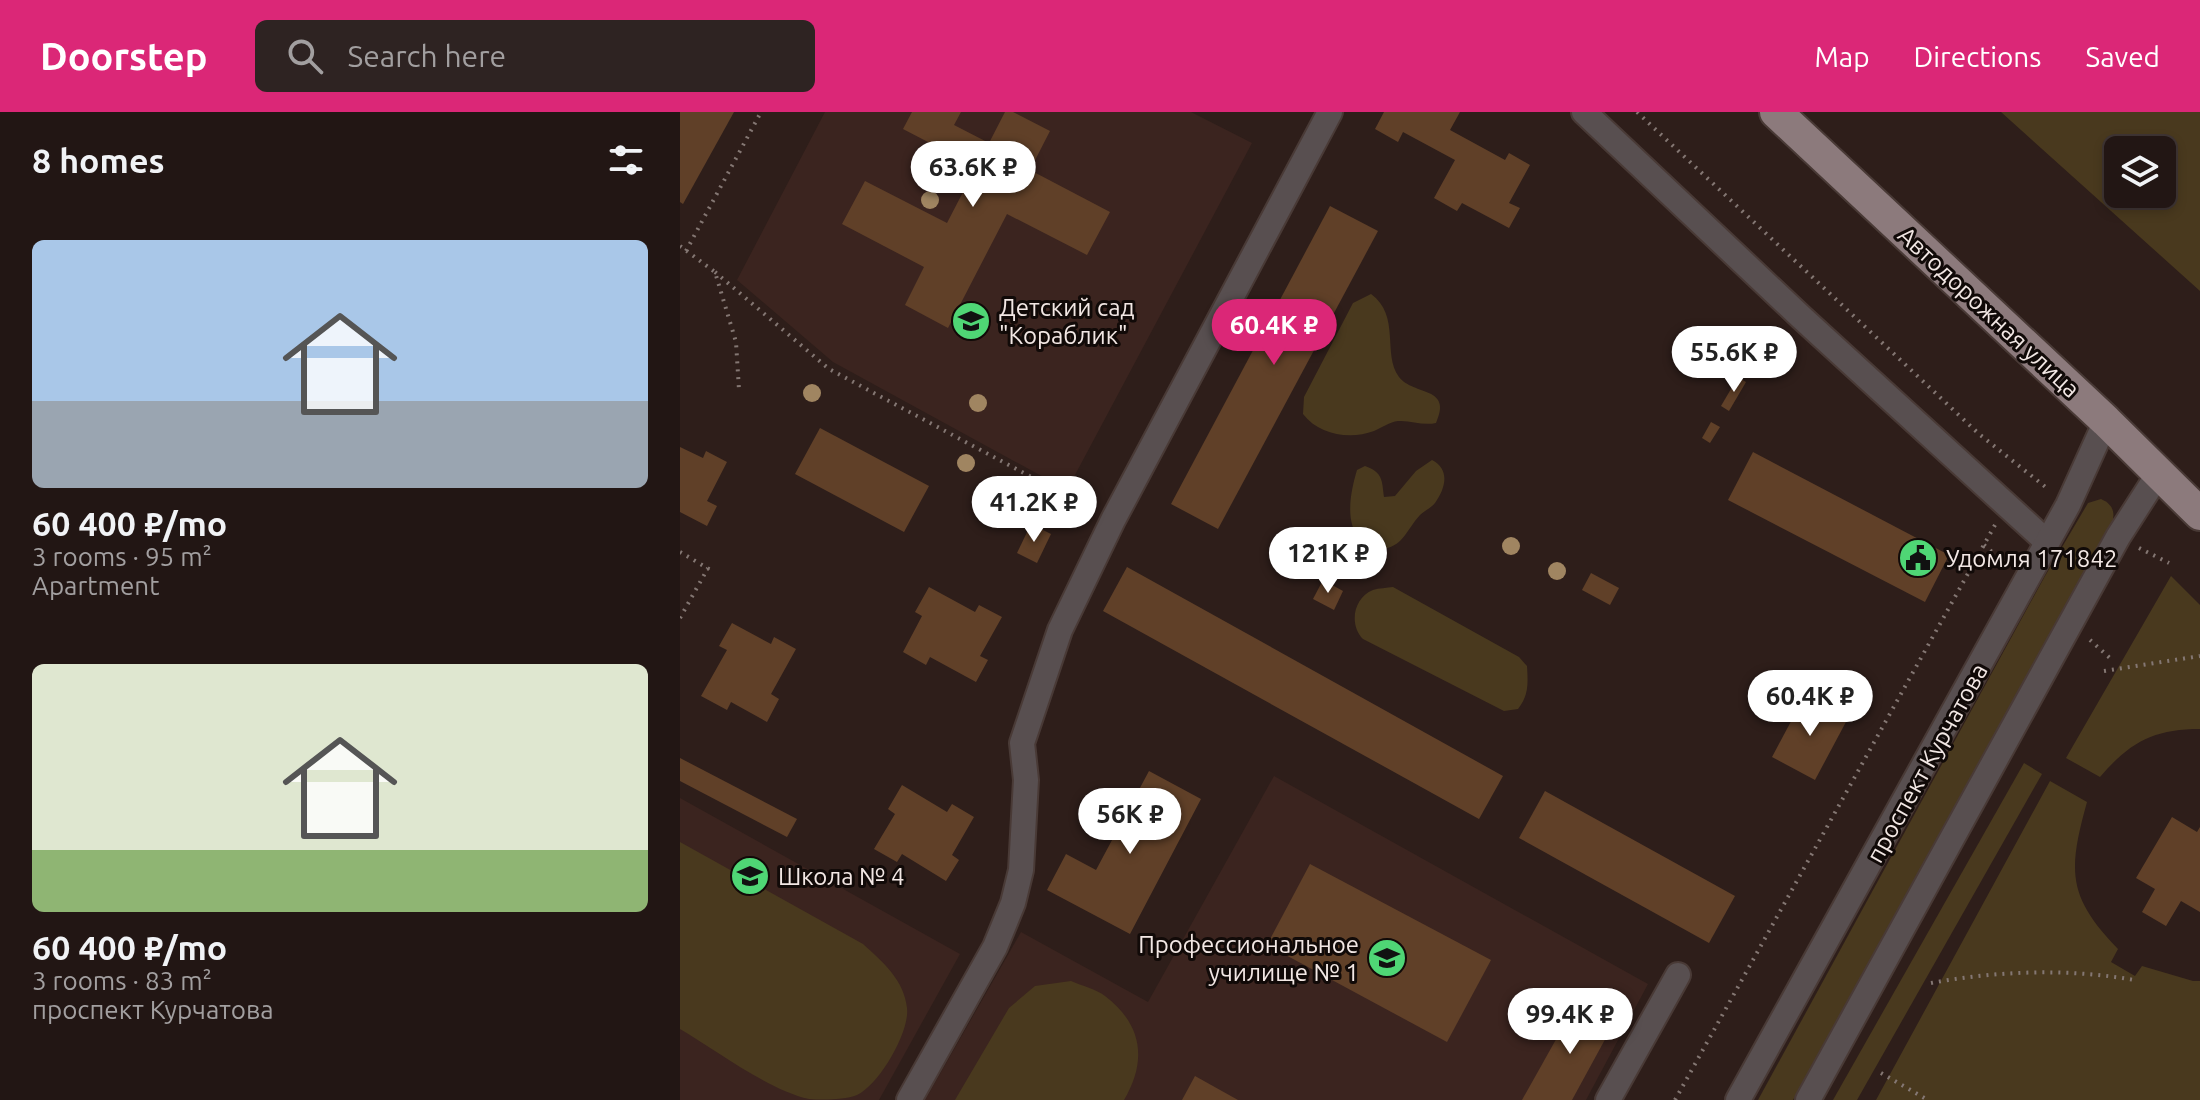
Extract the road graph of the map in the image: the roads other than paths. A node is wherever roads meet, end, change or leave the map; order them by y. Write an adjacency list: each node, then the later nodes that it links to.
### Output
1 (1330, 112): 9 (street)
2 (1584, 112): 7 (street)
3 (1776, 112): 4 (main road, Автодорожная улица)
4 (2106, 421): 5 (main road, Автодорожная улица); 7 (street, проспект Курчатова)
5 (2159, 473): 6 (main road, Автодорожная улица); 12 (street)
6 (2200, 514)
7 (2047, 542): 11 (street, проспект Курчатова)
8 (1678, 975): 10 (street)
9 (909, 1100)
10 (1608, 1100)
11 (1738, 1100)
12 (1808, 1100)

